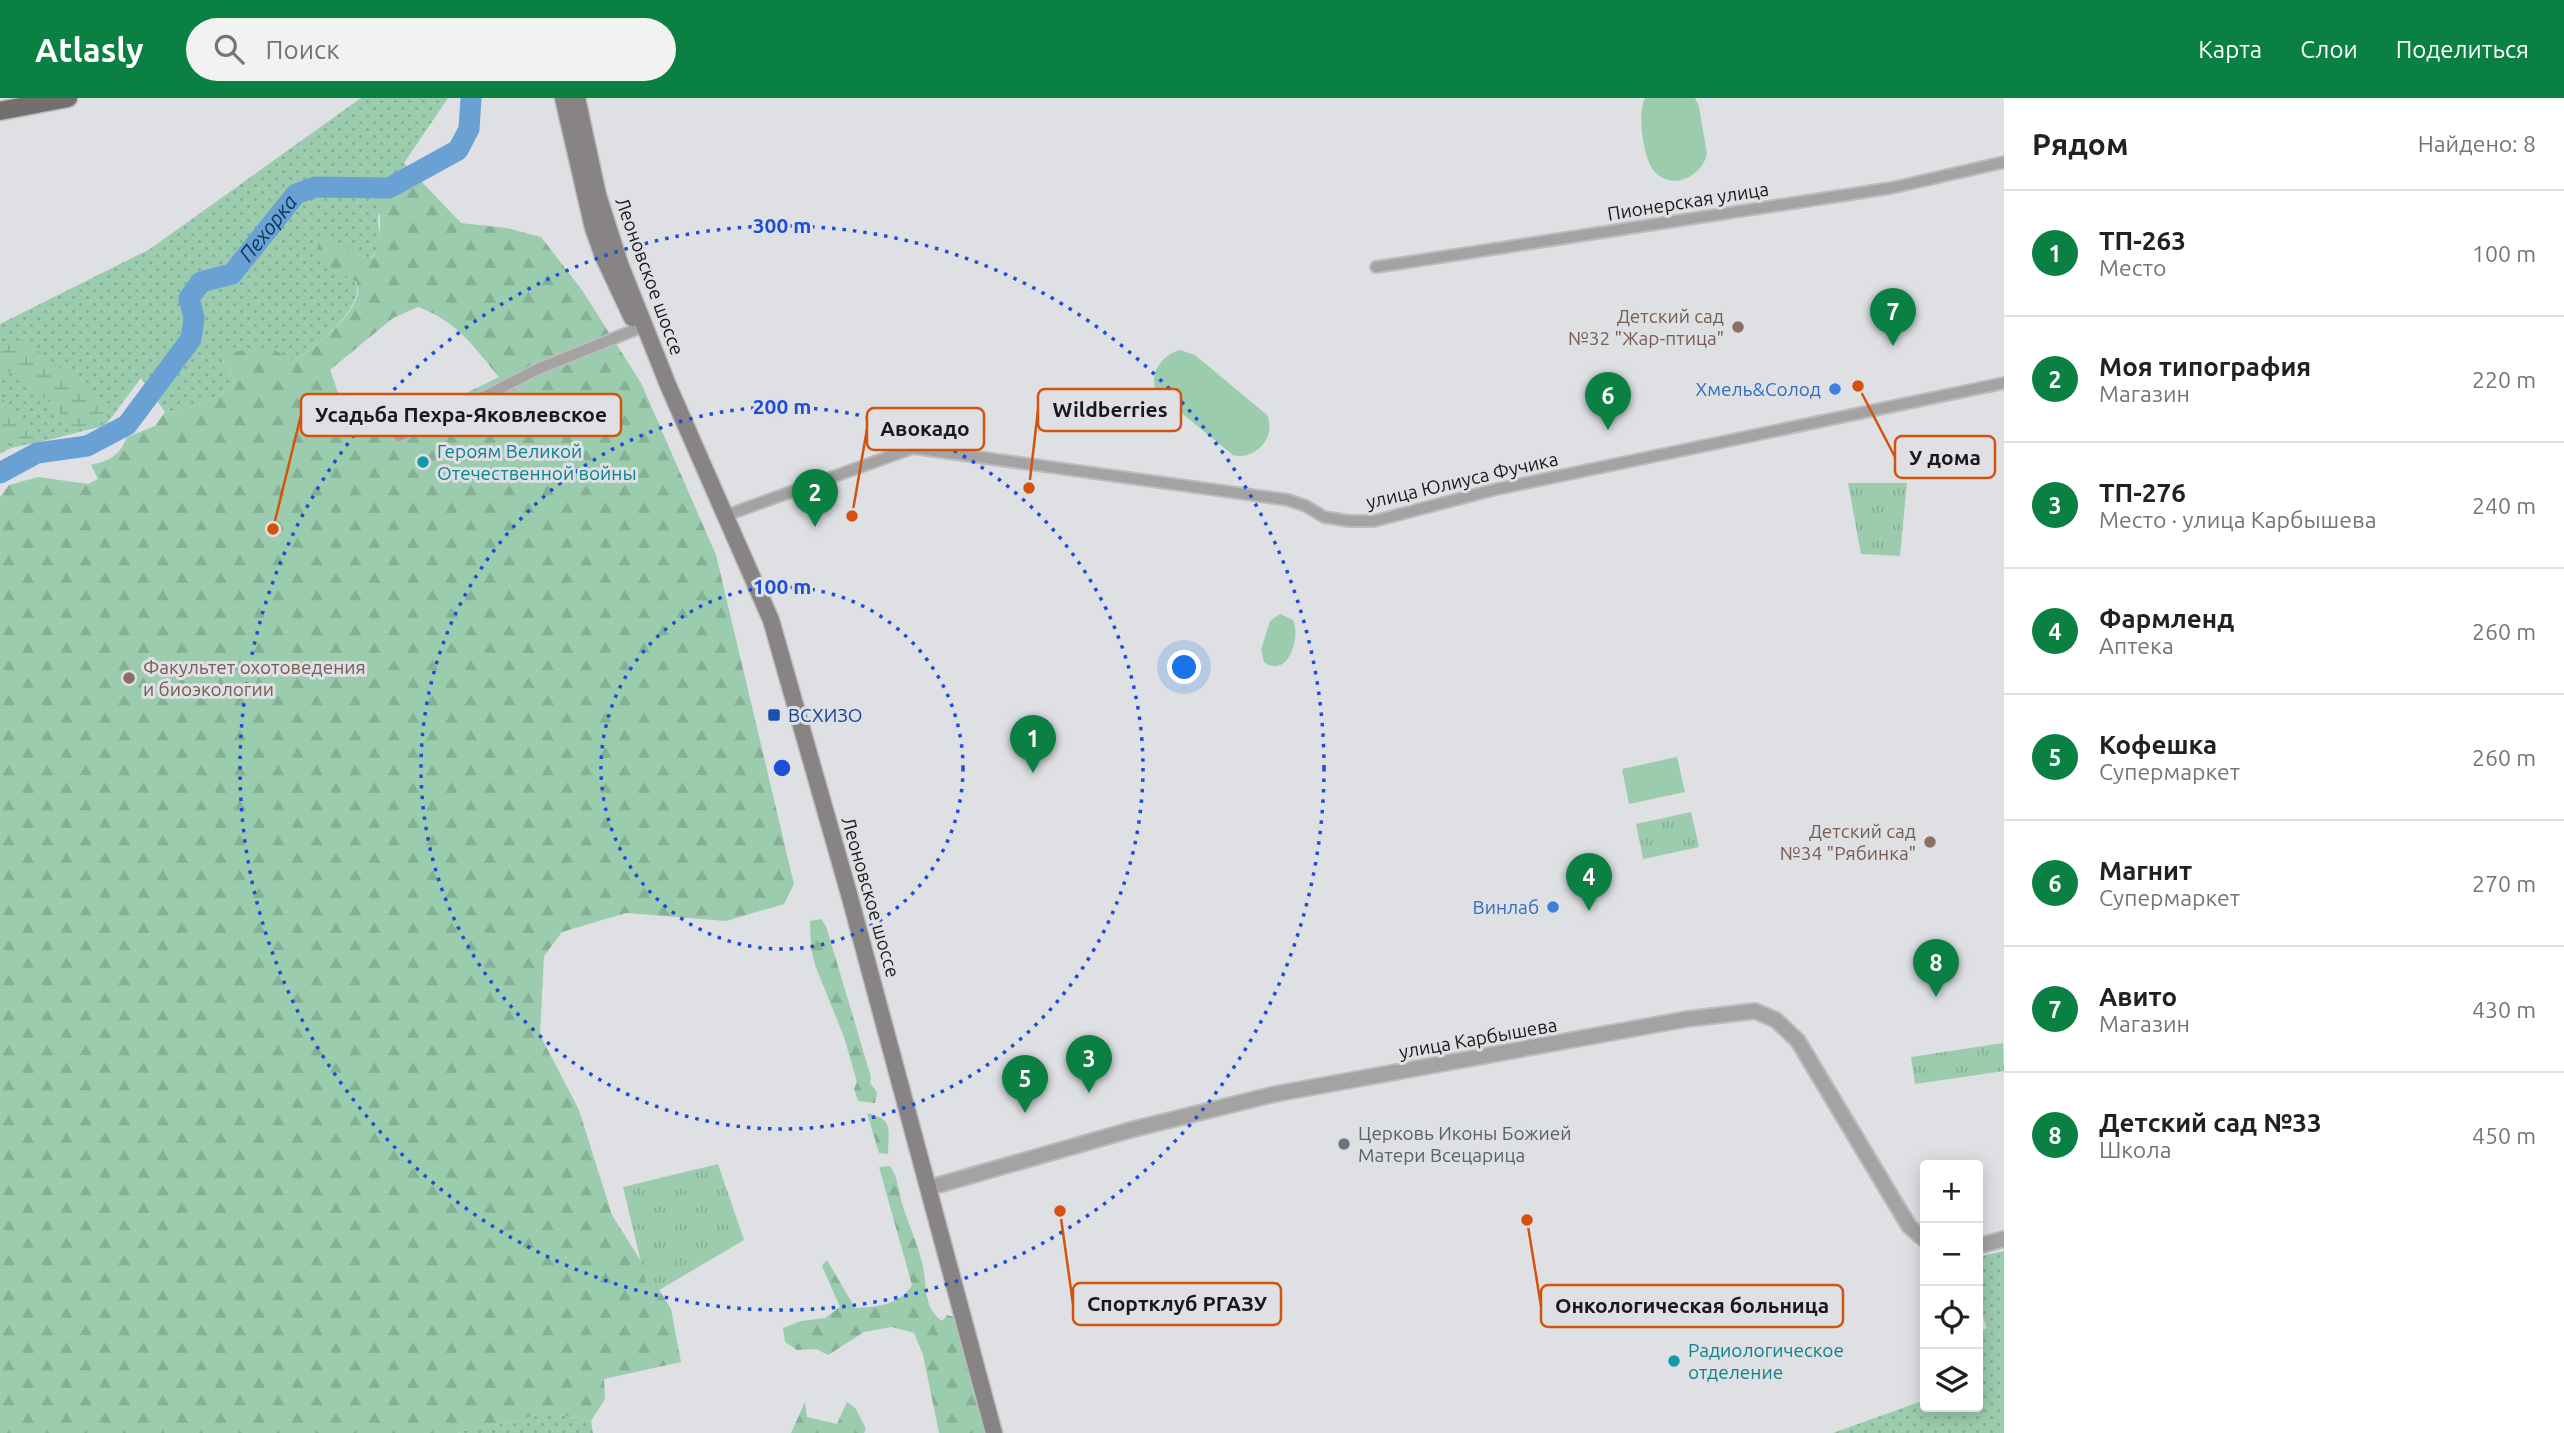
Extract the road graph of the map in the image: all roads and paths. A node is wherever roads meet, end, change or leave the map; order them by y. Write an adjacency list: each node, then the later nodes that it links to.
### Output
1 (68, 98): 4 (main road)
2 (563, 98): 7 (main road, Леоновское шоссе)
3 (577, 98): 9 (main road, Леоновское шоссе)
4 (0, 111)
5 (2004, 162): 6 (street, Пионерская улица)
6 (1376, 267)
7 (637, 329): 9 (main road, Леоновское шоссе); 10 (street)
8 (2004, 383): 11 (street, улица Юлиуса Фучика)
9 (668, 385): 11 (main road, Леоновское шоссе)
10 (399, 436)
11 (727, 514): 12 (main road, Леоновское шоссе)
12 (929, 1188): 13 (street, улица Карбышева); 16 (main road, Леоновское шоссе)
13 (1920, 1236)
14 (2004, 1239): 15 (street)
15 (1983, 1245)
16 (994, 1433)

